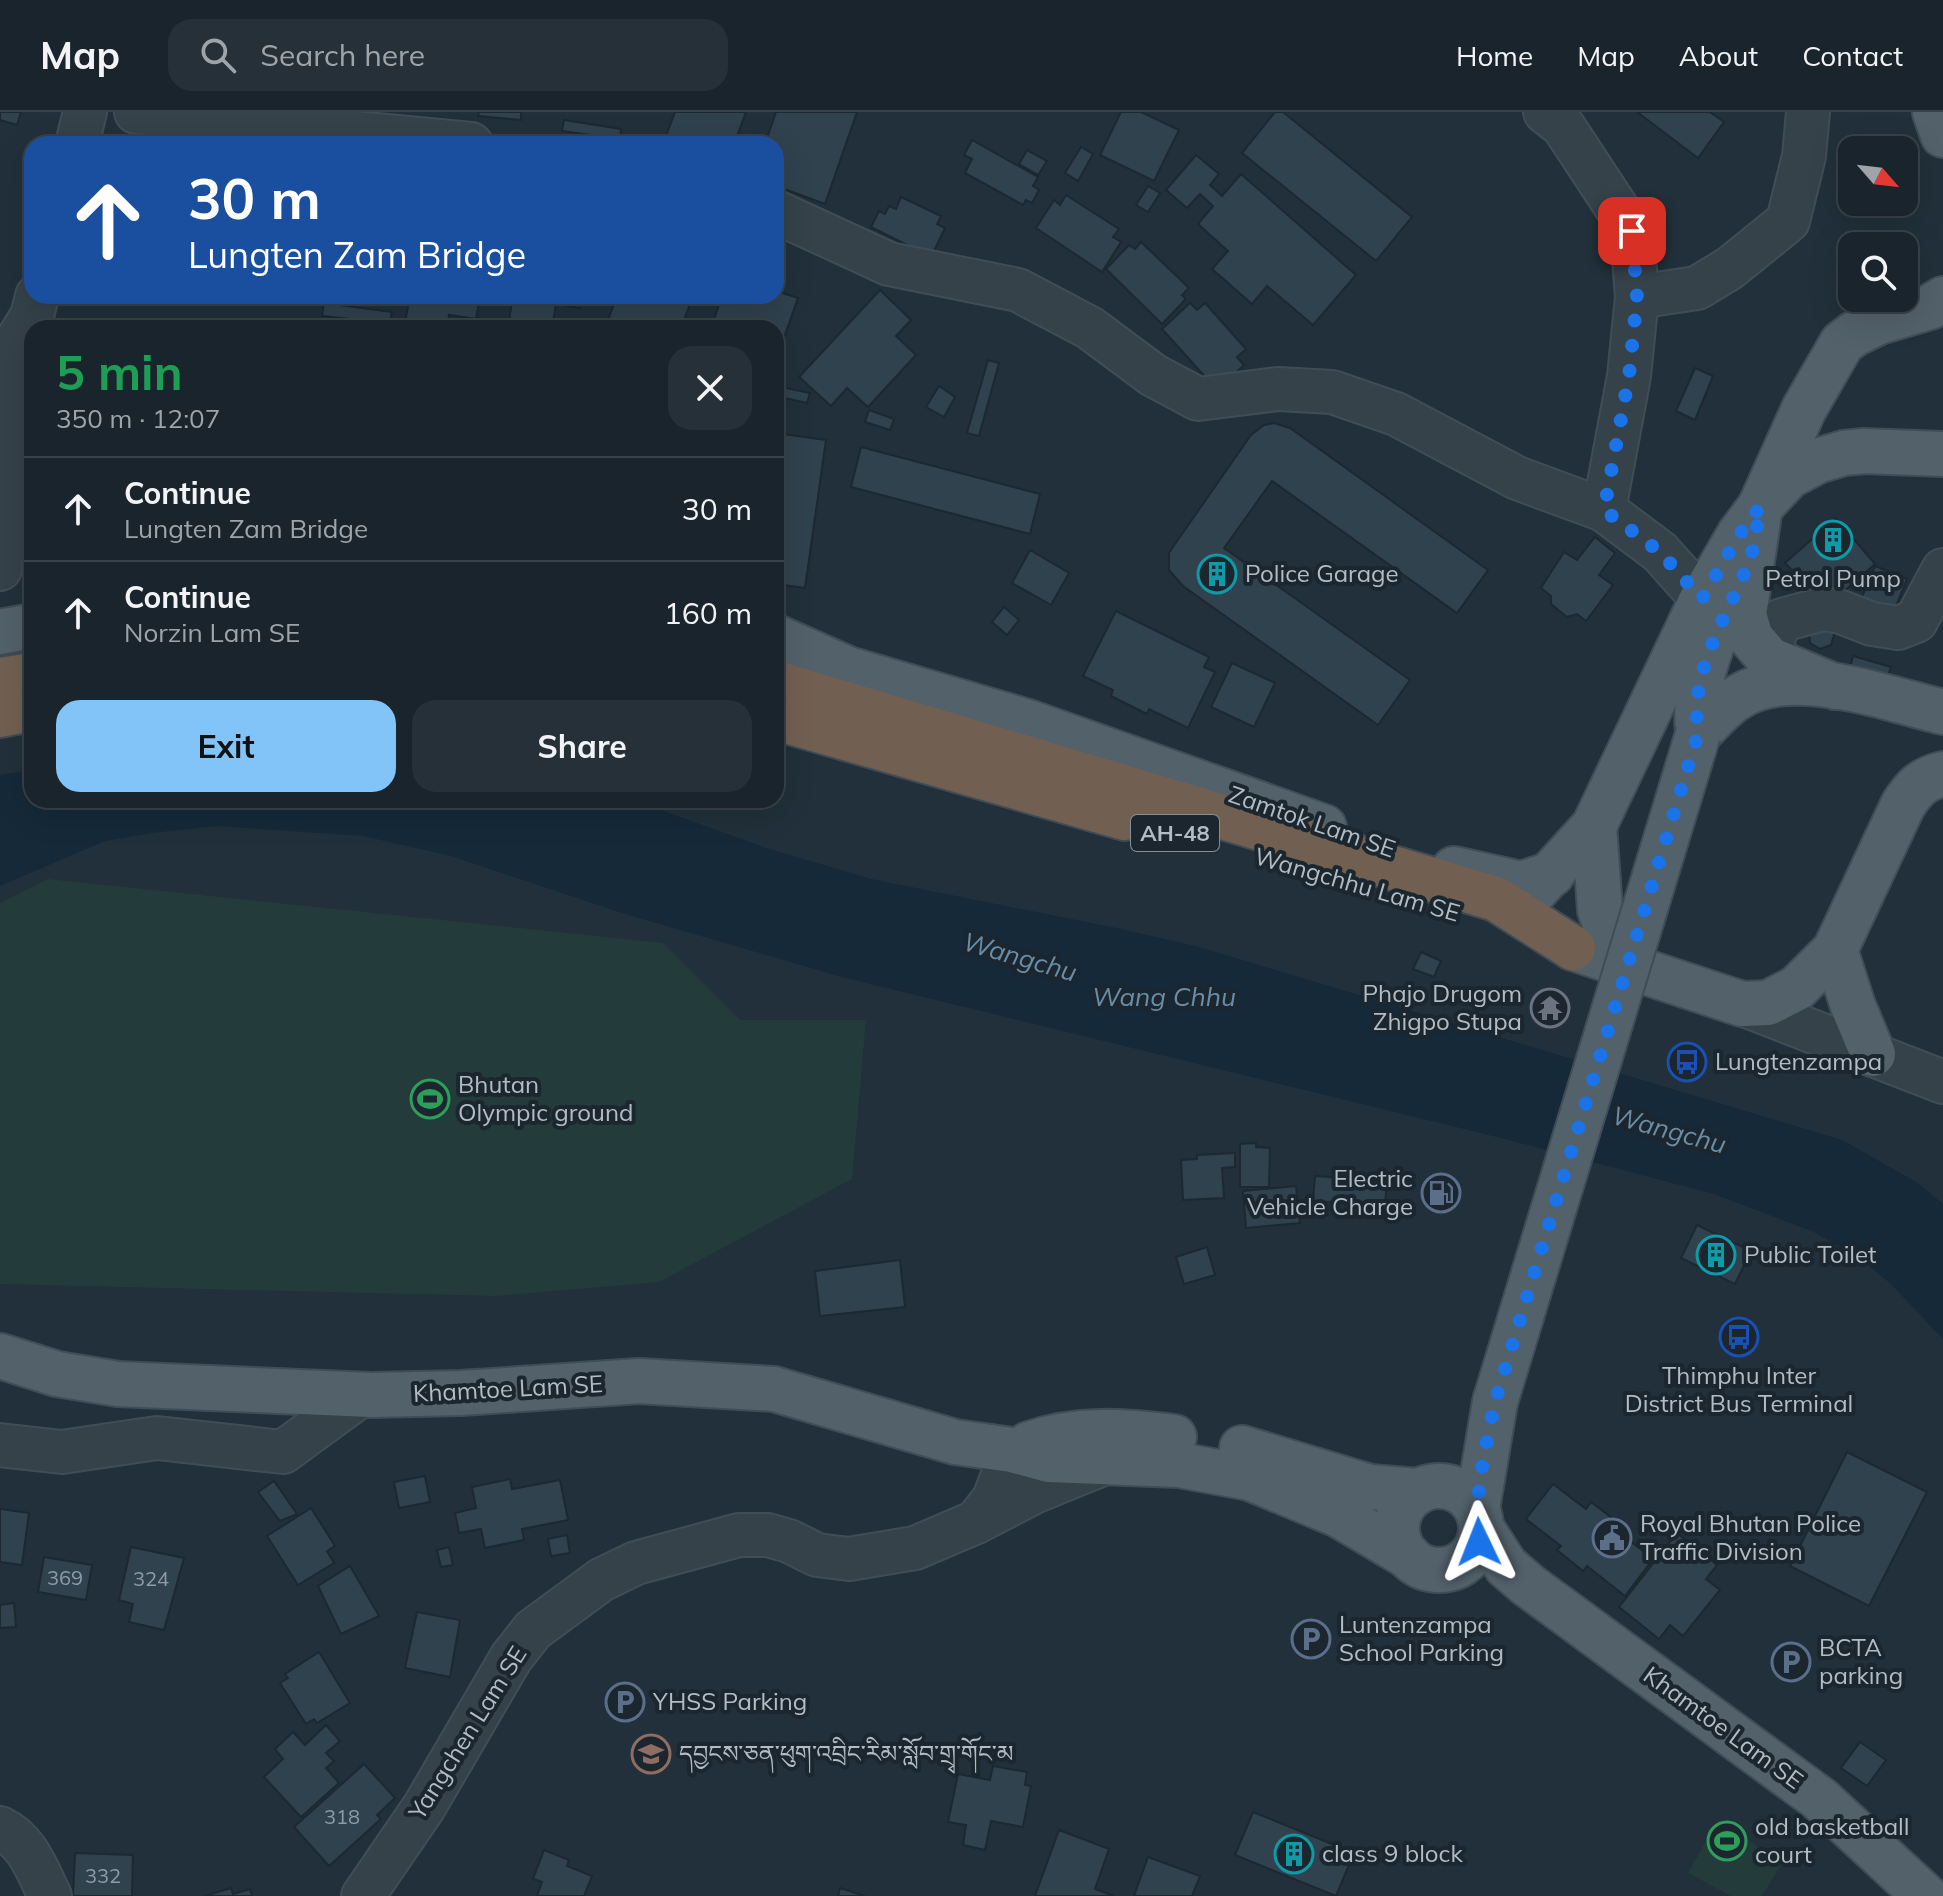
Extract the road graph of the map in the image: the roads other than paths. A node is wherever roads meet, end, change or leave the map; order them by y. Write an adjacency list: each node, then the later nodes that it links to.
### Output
1 (85, 112): 7 (street)
2 (136, 112): 8 (street)
3 (1545, 112): 10 (street)
4 (1808, 112): 10 (street)
5 (1935, 112): 6 (main road)
6 (1943, 135)
7 (79, 136)
8 (387, 136)
9 (784, 216): 17 (street)
10 (1637, 297): 17 (street)
11 (1943, 299): 13 (main road)
12 (24, 329): 19 (street)
13 (1842, 343): 14 (main road); 16 (main road)
14 (1893, 451): 15 (main road); 16 (main road)
15 (1943, 454)
16 (1760, 507): 18 (main road); 21 (main road)
17 (1604, 510): 21 (street)
18 (1752, 554): 25 (main road); 34 (main road)
19 (0, 569)
20 (1943, 570): 25 (street)
21 (1702, 599): 36 (main road)
22 (24, 628): 23 (main road)
23 (0, 632)
24 (784, 641): 37 (main road, Zamtok Lam SE)
25 (1786, 669): 29 (main road)
26 (24, 676): 27 (highway)
27 (0, 680)
28 (784, 685): 38 (highway, Wangchhu Lam SE / AH-48)
29 (1836, 687): 31 (main road); 34 (main road)
30 (24, 710): 32 (highway)
31 (1943, 712)
32 (0, 715)
33 (784, 720): 39 (highway, Wangchhu Lam SE / AH-48)
34 (1698, 734): 47 (main road, bridge)
35 (1943, 774): 40 (main road)
36 (1594, 826): 37 (main road); 41 (main road)
37 (1552, 874): 38 (main road, Wangchhu Lam SE)
38 (1496, 899): 39 (highway, Wangchhu Lam SE)
39 (1573, 948): 41 (main road)
40 (1835, 950): 42 (main road); 43 (main road)
41 (1619, 964): 42 (main road)
42 (1742, 1004): 43 (street)
43 (1873, 1054): 44 (street)
44 (1943, 1082)
45 (0, 1356): 46 (main road, Khamtoe Lam SE)
46 (361, 1395): 48 (street); 49 (main road, Khamtoe Lam SE)
47 (1495, 1402): 51 (main road); 52 (main road)
48 (0, 1445)
49 (1012, 1450): 50 (main road, Khamtoe Lam SE); 51 (main road, Khamtoe Lam SE); 53 (street)
50 (1105, 1463): 53 (street); 54 (main road, Khamtoe Lam SE)
51 (1426, 1488): 52 (main road); 54 (main road)
52 (1480, 1519): 54 (main road); 55 (main road, Khamtoe Lam SE)
53 (976, 1522): 58 (street, Yangchen Lam SE)
54 (1423, 1563): 55 (main road, Khamtoe Lam SE)
55 (1627, 1659): 59 (main road, Khamtoe Lam SE)
56 (0, 1828): 57 (street)
57 (50, 1896)
58 (363, 1896)
59 (1925, 1896)

